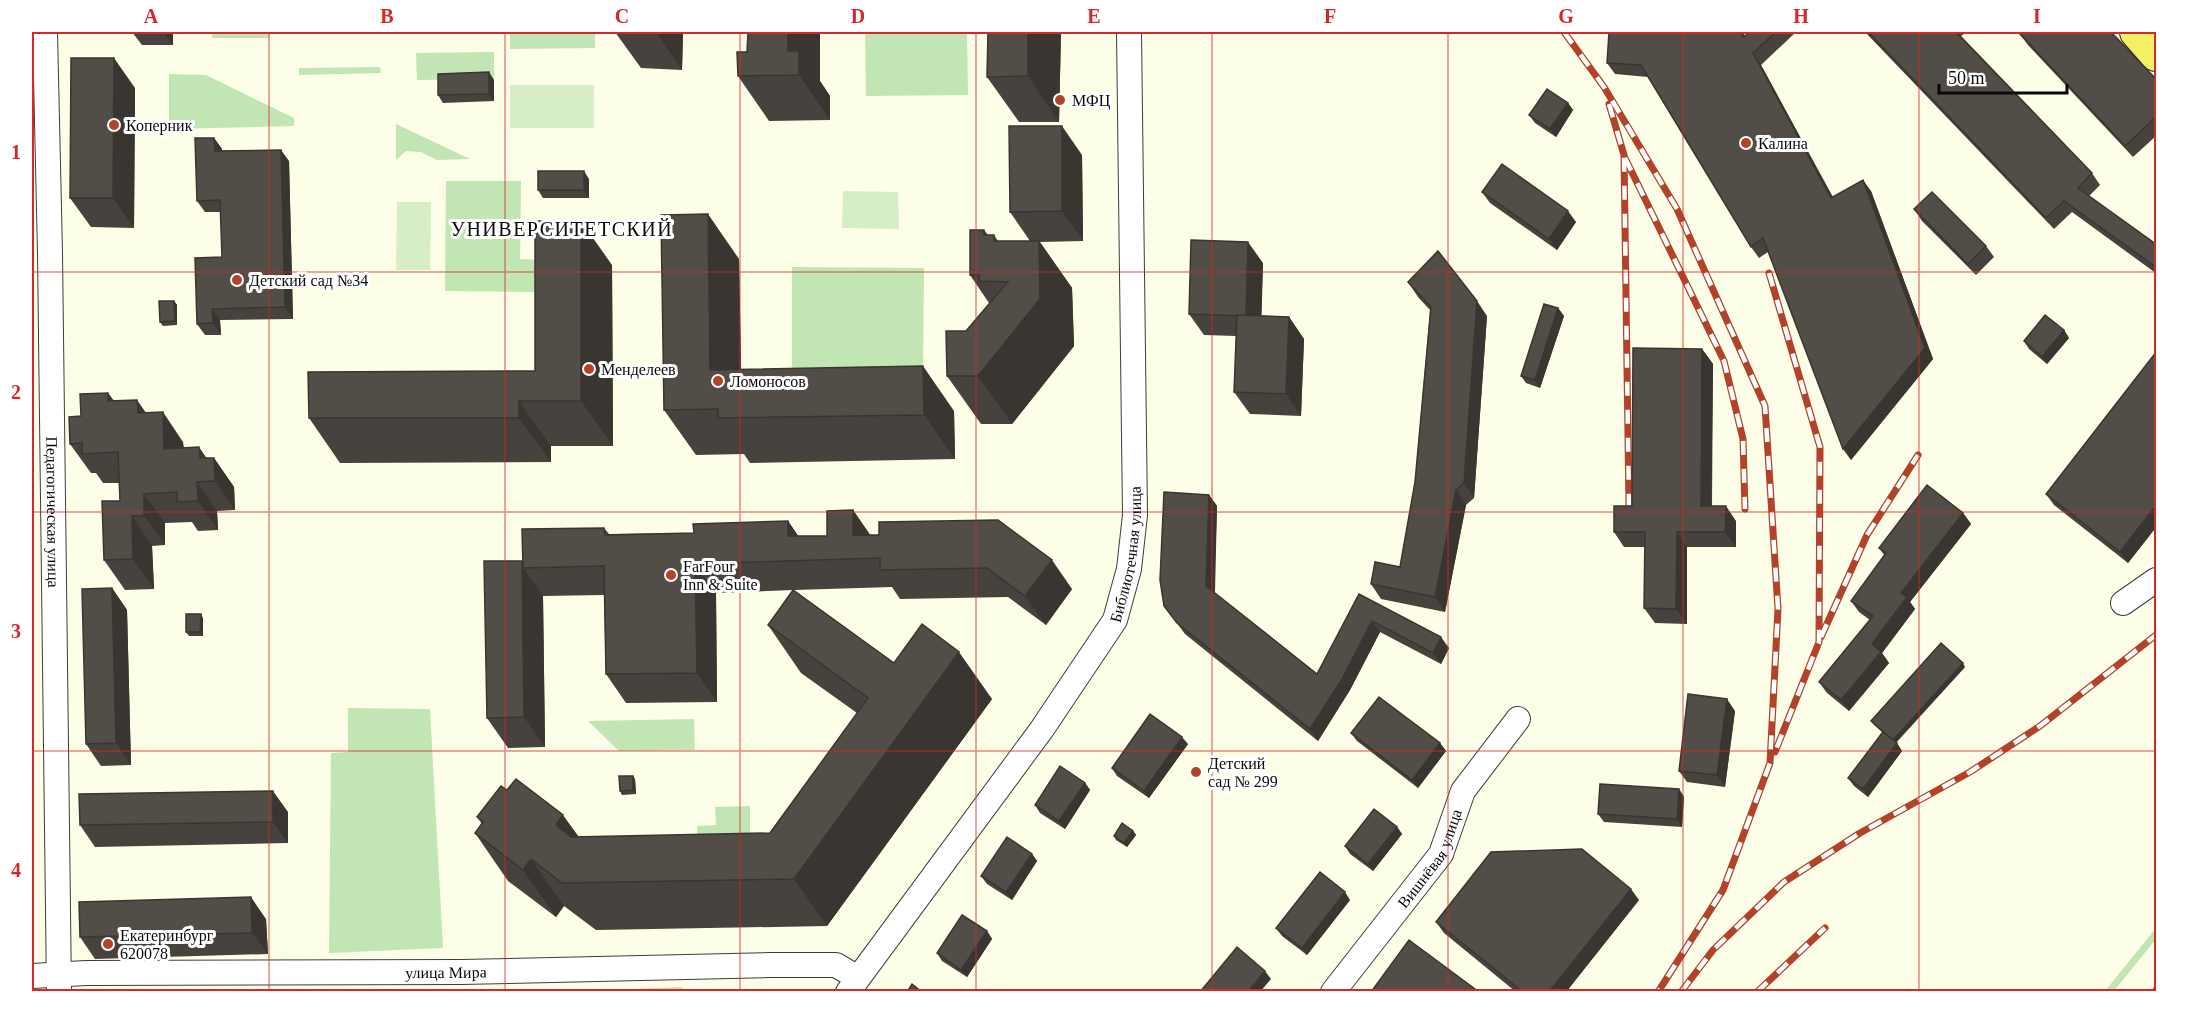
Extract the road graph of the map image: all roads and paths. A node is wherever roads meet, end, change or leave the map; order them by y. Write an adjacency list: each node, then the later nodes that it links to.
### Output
1 (45, 32): 5 (street, Педагогическая улица)
2 (1128, 32): 11 (street, Библиотечная улица)
3 (2136, 32): 4 (main road)
4 (2157, 55)
5 (42, 498): 10 (street, Педагогическая улица)
6 (2157, 580): 7 (street)
7 (2122, 603)
8 (1518, 719): 12 (street, Вишнёвая улица)
9 (32, 976): 10 (street, улица Мира)
10 (59, 983): 11 (street, улица Мира)
11 (853, 985)
12 (1333, 992)

